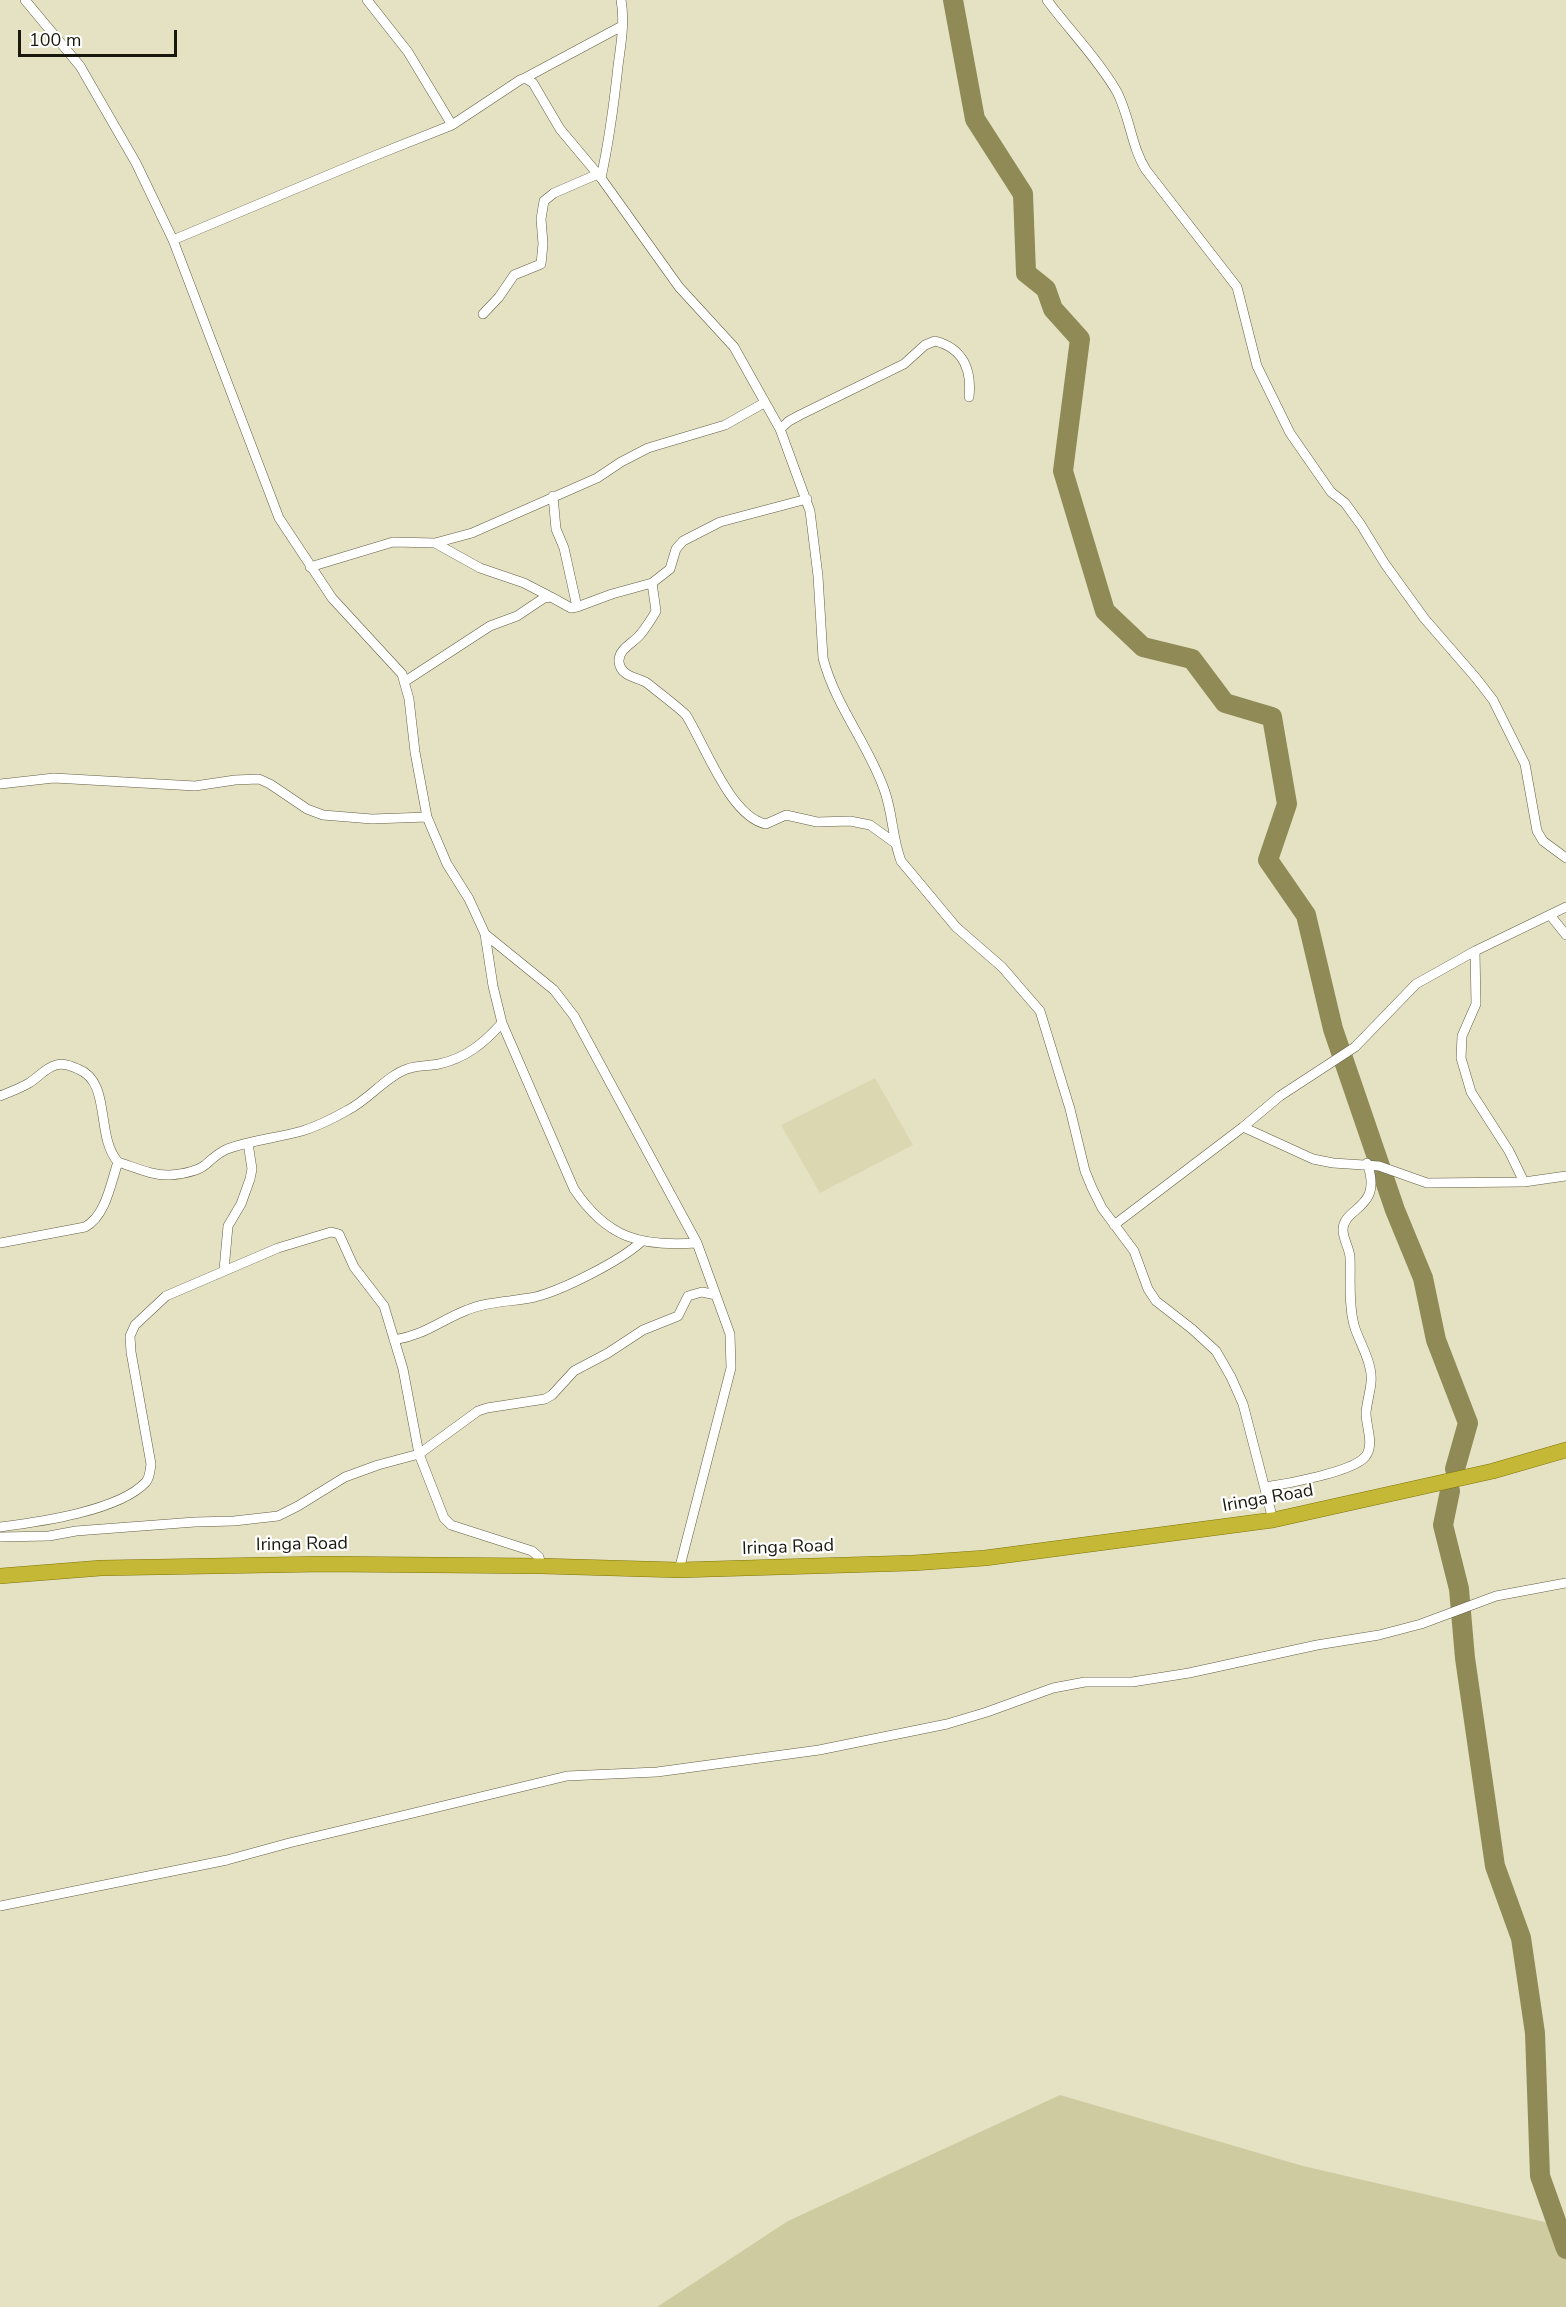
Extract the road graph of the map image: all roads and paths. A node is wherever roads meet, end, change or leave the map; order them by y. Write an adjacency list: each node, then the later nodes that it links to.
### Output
1 (25, 0): 9 (street)
2 (367, 0): 7 (street)
3 (621, 0): 5 (street)
4 (1047, 0): 25 (street)
5 (622, 26): 6 (street); 8 (street)
6 (525, 78): 7 (street); 8 (street)
7 (452, 125): 9 (street)
8 (599, 176): 10 (street); 12 (street)
9 (173, 240): 17 (street)
10 (483, 314)
11 (969, 397): 13 (street)
12 (764, 403): 13 (street); 14 (street)
13 (780, 429): 15 (street)
14 (553, 496): 16 (street); 20 (street)
15 (807, 499): 18 (street); 24 (street)
16 (435, 543): 17 (street); 19 (street)
17 (310, 567): 21 (street)
18 (652, 583): 20 (street); 24 (street)
19 (549, 596): 20 (street); 21 (street)
20 (577, 607)
21 (404, 682): 23 (street)
22 (0, 784): 23 (street)
23 (427, 817): 28 (street)
24 (895, 843): 39 (street)
25 (1566, 858)
26 (1566, 907): 27 (street)
27 (1550, 915): 29 (street); 30 (street)
28 (485, 934): 31 (street); 42 (street)
29 (1566, 935)
30 (1476, 951): 33 (street); 38 (street)
31 (502, 1023): 34 (street); 40 (street)
32 (0, 1096): 35 (street)
33 (1242, 1127): 36 (street); 39 (street)
34 (248, 1143): 35 (street); 43 (street)
35 (118, 1162): 41 (street)
36 (1367, 1164): 38 (street); 48 (street)
37 (1566, 1176): 38 (street)
38 (1524, 1182)
39 (1114, 1225): 48 (street)
40 (642, 1242): 42 (street); 45 (street)
41 (0, 1243)
42 (697, 1243): 44 (street)
43 (224, 1270): 45 (street); 50 (street)
44 (716, 1295): 47 (street); 53 (street)
45 (394, 1340): 47 (street)
46 (1566, 1450): 49 (highway, Iringa Road)
47 (419, 1454): 51 (street); 52 (street)
48 (1265, 1487): 49 (street)
49 (1273, 1520): 53 (highway, Iringa Road)
50 (0, 1527)
51 (0, 1537)
52 (540, 1566): 53 (highway, Iringa Road); 54 (highway, Iringa Road)
53 (679, 1570)
54 (0, 1576)
55 (1566, 1582): 56 (street)
56 (0, 1906)

